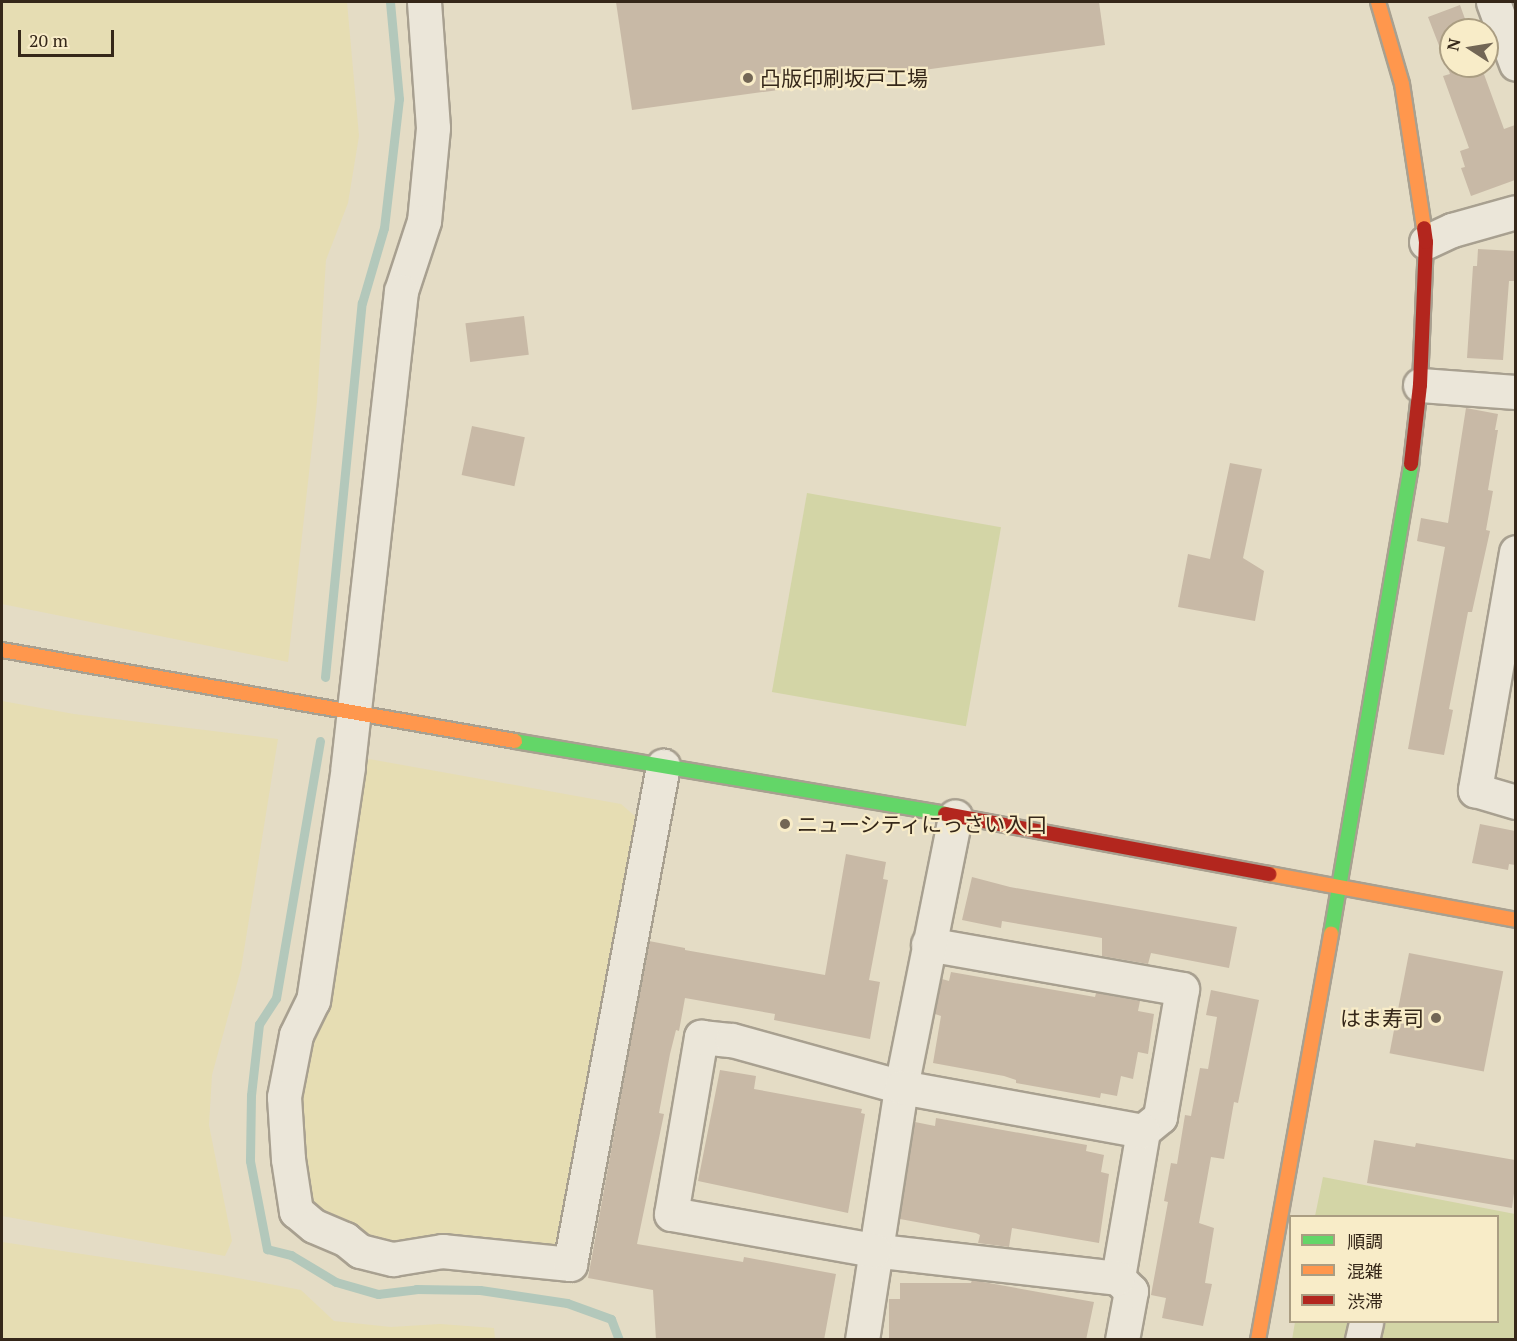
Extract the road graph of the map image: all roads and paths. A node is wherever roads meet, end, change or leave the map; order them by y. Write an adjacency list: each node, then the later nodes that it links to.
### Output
1 (424, 2): 11 (street)
2 (1378, 2): 6 (street)
3 (1493, 2): 4 (street)
4 (1515, 64)
5 (1515, 212): 6 (street)
6 (1426, 242): 7 (street)
7 (1420, 385): 8 (street); 15 (street)
8 (1515, 392)
9 (1515, 552): 13 (street)
10 (2, 650): 11 (street)
11 (354, 713): 12 (street); 12 (street)
12 (663, 766): 14 (street)
13 (1515, 802)
14 (956, 816): 15 (street); 17 (street)
15 (1338, 886): 16 (street); 25 (street)
16 (1515, 920)
17 (928, 944): 18 (street); 19 (street)
18 (901, 1087): 19 (street); 20 (street); 20 (street)
19 (1143, 1131): 21 (street)
20 (874, 1250): 21 (street); 23 (street)
21 (1118, 1278): 24 (street)
22 (1366, 1323): 26 (street)
23 (862, 1340)
24 (1122, 1340)
25 (1258, 1340)
26 (1362, 1340)

